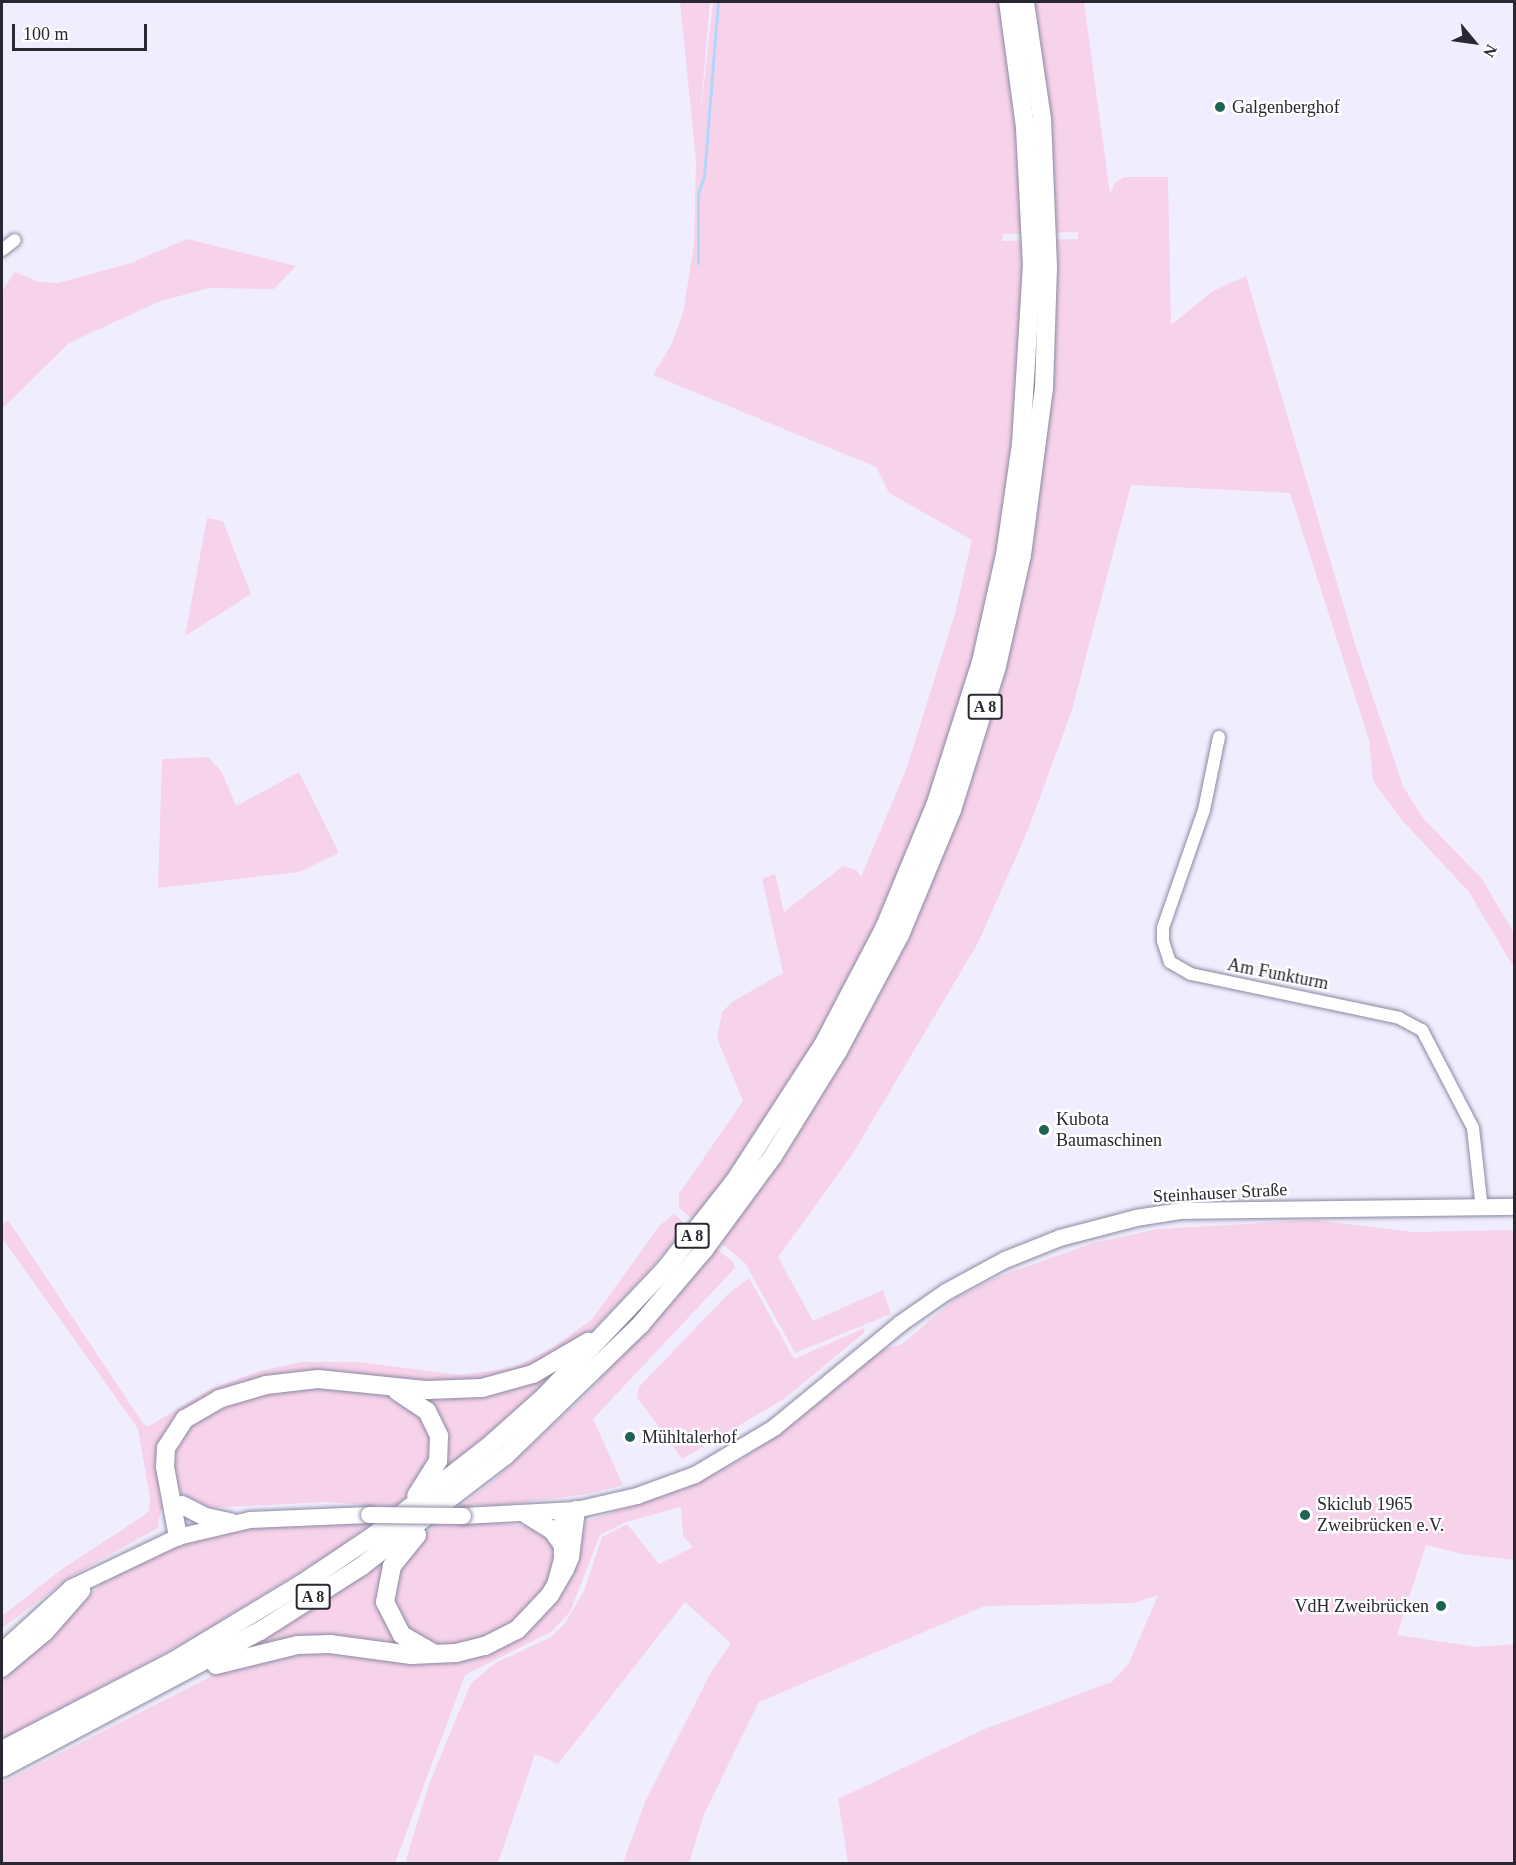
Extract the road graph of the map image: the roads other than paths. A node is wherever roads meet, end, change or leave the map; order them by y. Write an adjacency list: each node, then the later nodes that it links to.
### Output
1 (1008, 2): 8 (highway, A 8)
2 (1025, 2): 12 (highway, A 8)
3 (15, 240): 4 (street)
4 (2, 250)
5 (1219, 737): 7 (street, Am Funkturm)
6 (1515, 1207): 7 (main road, Steinhauser Straße)
7 (1482, 1209): 13 (main road, Steinhauser Straße)
8 (621, 1319): 9 (highway); 16 (highway, A 8)
9 (384, 1386): 10 (highway); 16 (highway)
10 (166, 1473): 11 (highway); 17 (highway)
11 (182, 1504): 15 (highway); 17 (highway)
12 (442, 1507): 22 (highway); 24 (highway, A 8)
13 (576, 1510): 14 (main road, Steinhauser Straße); 18 (highway); 20 (highway)
14 (526, 1514): 15 (main road, Steinhauser Straße, bridge); 18 (highway)
15 (230, 1522): 17 (main road, Steinhauser Straße)
16 (373, 1536): 25 (highway, A 8)
17 (178, 1537): 19 (main road, Steinhauser Straße)
18 (563, 1545): 20 (highway)
19 (105, 1571): 21 (main road); 23 (main road)
20 (558, 1581): 22 (highway)
21 (2, 1651)
22 (435, 1653): 24 (highway)
23 (2, 1669)
24 (177, 1678): 26 (highway, A 8)
25 (2, 1750)
26 (2, 1768)

